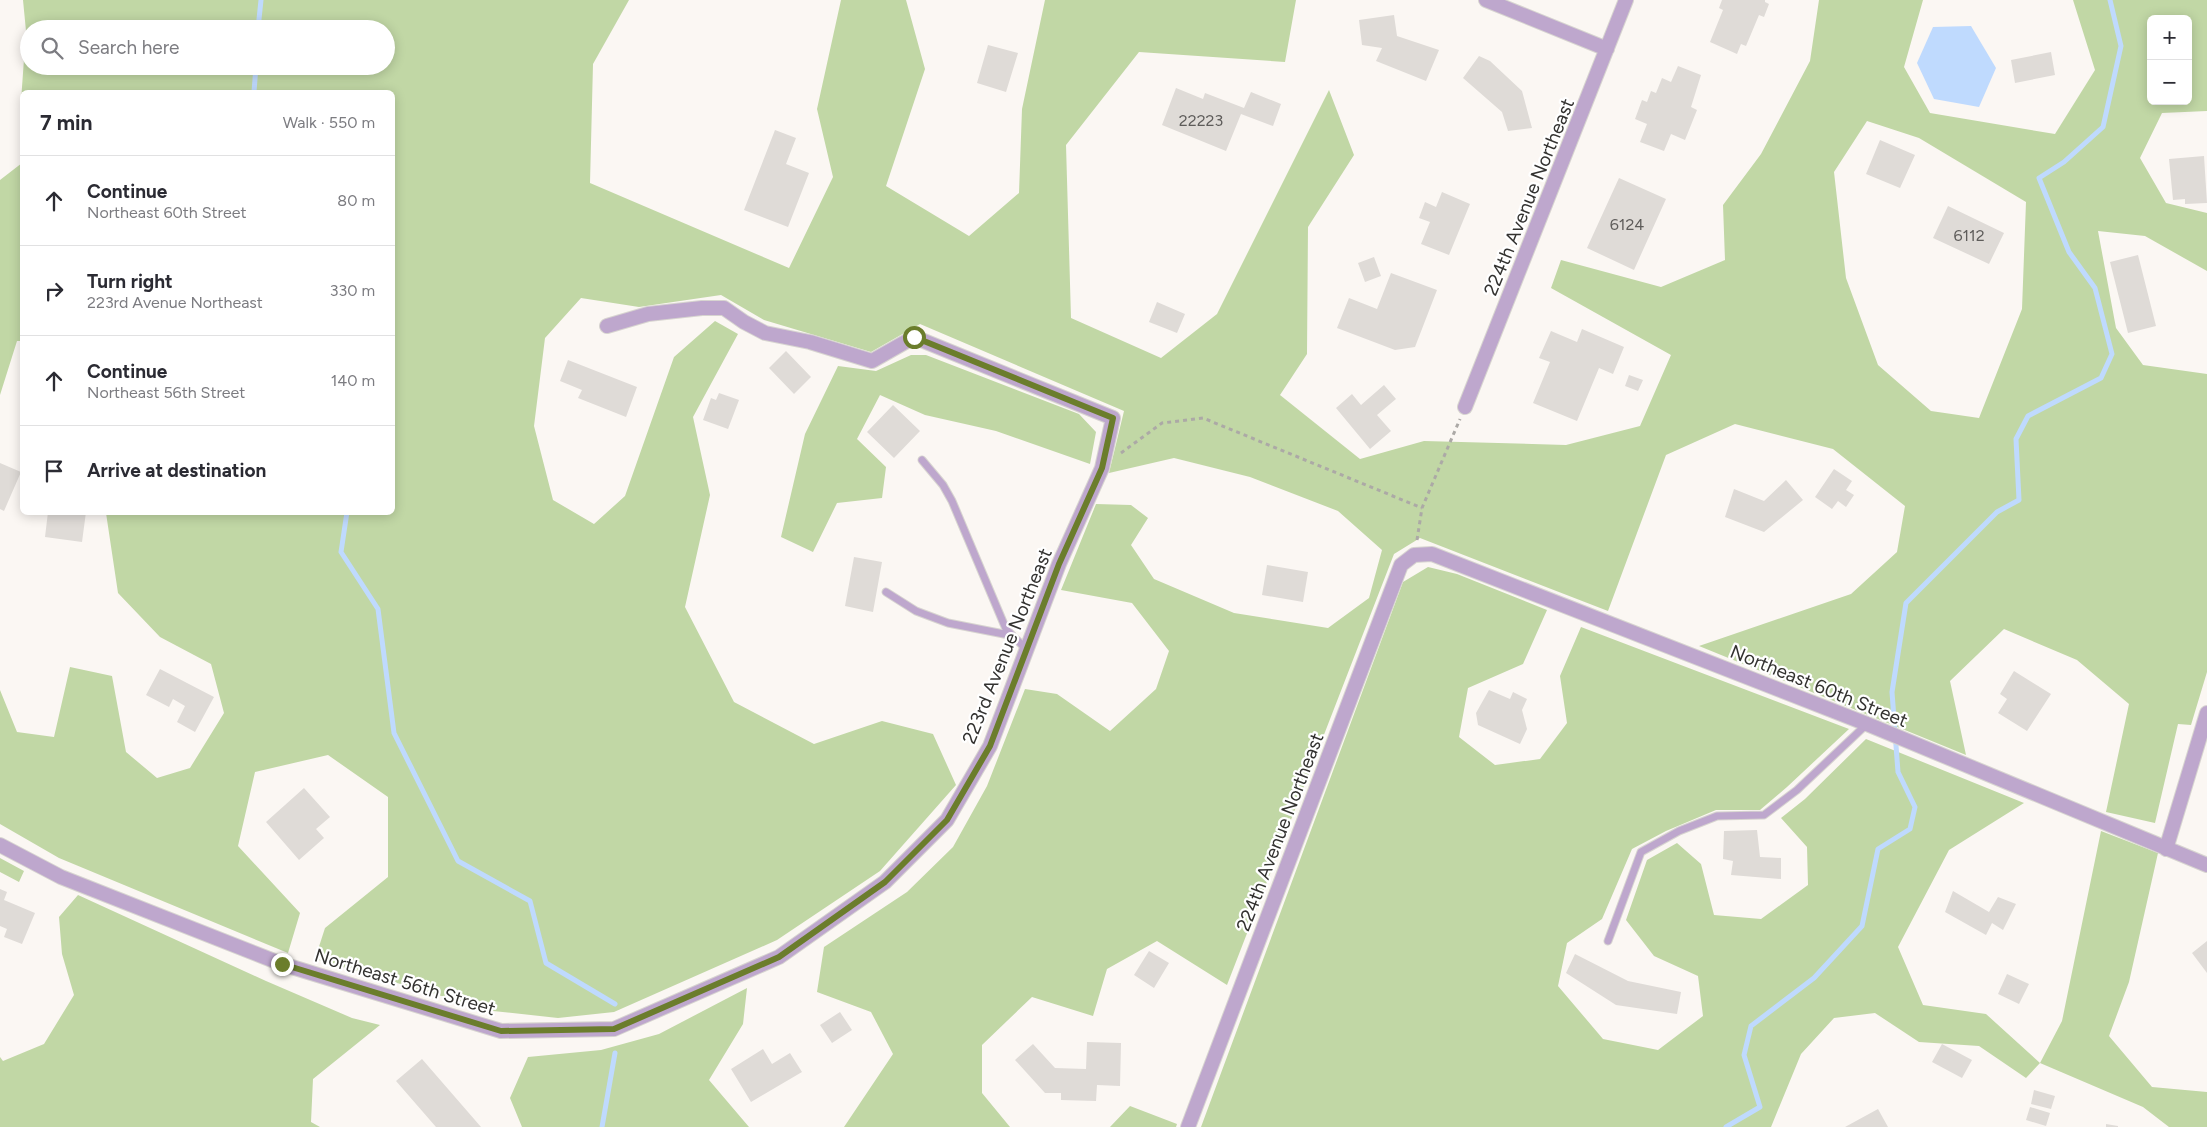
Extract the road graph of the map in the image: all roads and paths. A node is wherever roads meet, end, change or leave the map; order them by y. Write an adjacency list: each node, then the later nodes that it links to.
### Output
1 (1486, 0): 3 (street)
2 (1626, 0): 3 (street, 224th Avenue Northeast)
3 (1607, 50): 5 (street, 224th Avenue Northeast)
4 (607, 326): 7 (street, 223rd Avenue Northeast)
5 (1465, 407): 8 (path)
6 (922, 460): 11 (lane)
7 (1102, 468): 8 (path); 12 (street, 223rd Avenue Northeast)
8 (1422, 508): 9 (path)
9 (1414, 555): 14 (street, Northeast 60th Street); 20 (street, 224th Avenue Northeast)
10 (886, 592): 11 (lane)
11 (1009, 634): 12 (lane)
12 (1026, 649): 19 (street, 223rd Avenue Northeast)
13 (2207, 713): 16 (street)
14 (1867, 724): 16 (street, Northeast 60th Street); 18 (lane)
15 (0, 845): 19 (street, Northeast 56th Street)
16 (2166, 849): 17 (street, Northeast 60th Street)
17 (2207, 865)
18 (1608, 941)
19 (614, 1029)
20 (1188, 1127)

